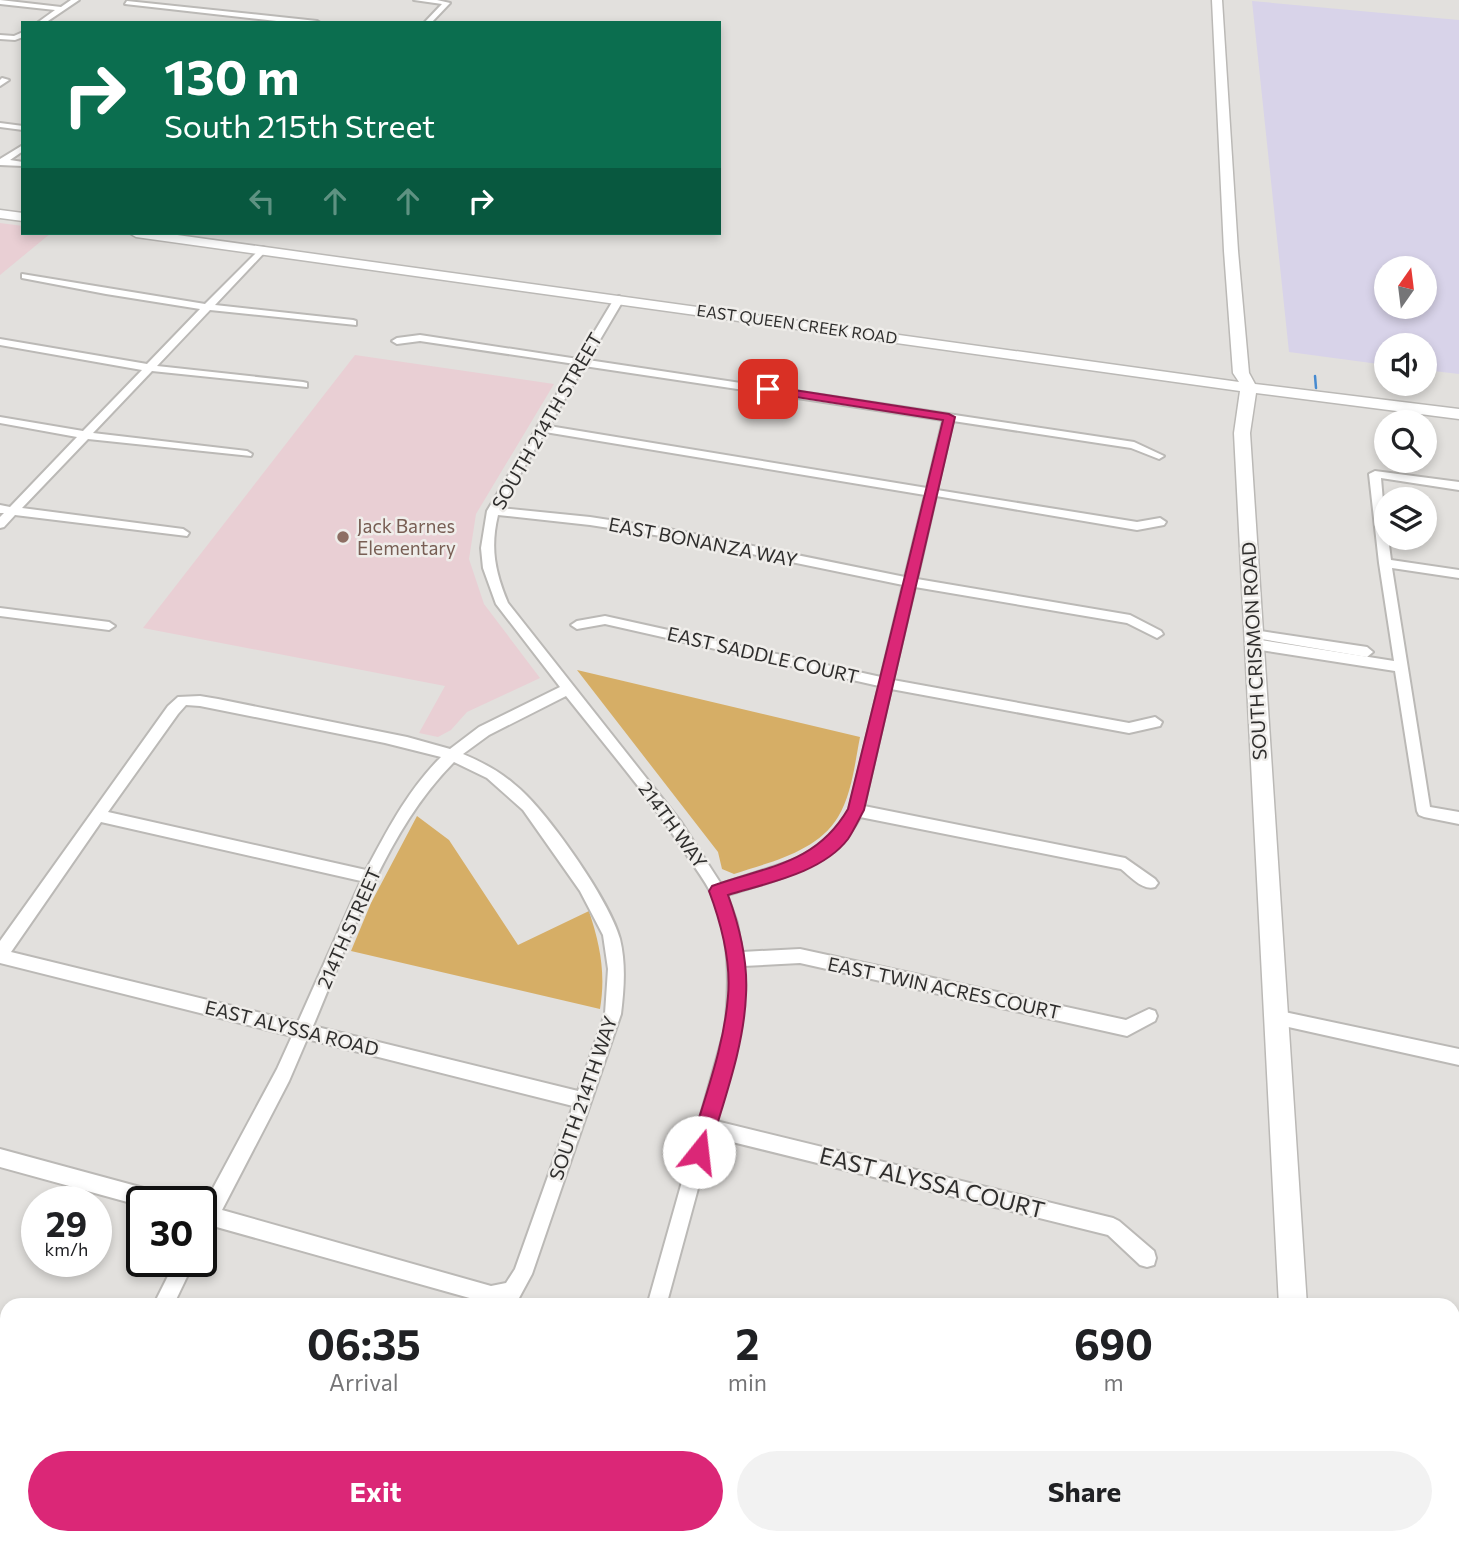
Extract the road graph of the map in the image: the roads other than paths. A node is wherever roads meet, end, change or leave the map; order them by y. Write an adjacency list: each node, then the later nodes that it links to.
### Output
1 (76, 0): 6 (street)
2 (417, 0): 9 (street)
3 (1217, 0): 31 (street, SOUTH CRISMON ROAD)
4 (130, 1): 8 (street)
5 (0, 2): 6 (street)
6 (62, 9): 7 (street)
7 (43, 21)
8 (300, 21)
9 (429, 21)
10 (21, 35): 11 (street)
11 (0, 37)
12 (0, 125): 13 (street)
13 (21, 128)
14 (21, 140): 16 (street)
15 (21, 148): 16 (street)
16 (1, 160): 17 (street)
17 (21, 164)
18 (0, 214): 19 (street)
19 (21, 217)
20 (151, 235): 21 (street, EAST QUEEN CREEK ROAD)
21 (262, 250): 23 (street, EAST QUEEN CREEK ROAD); 24 (street)
22 (25, 276): 24 (street)
23 (619, 299): 28 (street, SOUTH 214TH STREET); 31 (street, EAST QUEEN CREEK ROAD)
24 (207, 307): 25 (street); 29 (street)
25 (353, 323)
26 (397, 341): 28 (street)
27 (0, 342): 29 (street)
28 (581, 361): 33 (street); 35 (street, SOUTH 214TH STREET)
29 (150, 368): 30 (street); 36 (street)
30 (303, 385)
31 (1249, 386): 32 (street, EAST QUEEN CREEK ROAD); 53 (street, SOUTH CRISMON ROAD)
32 (1459, 414)
33 (949, 417): 38 (street); 40 (street)
34 (0, 420): 36 (street)
35 (542, 428): 40 (street); 42 (street, SOUTH 214TH STREET)
36 (85, 435): 37 (street); 41 (street)
37 (247, 454)
38 (1159, 456)
39 (1459, 486): 46 (street)
40 (932, 494): 43 (street); 48 (street)
41 (6, 510): 44 (street); 45 (street)
42 (493, 511): 48 (street, EAST BONANZA WAY); 56 (street, SOUTH 214TH STREET)
43 (1160, 522)
44 (0, 524)
45 (183, 533)
46 (1385, 563): 47 (street); 54 (street)
47 (1459, 574)
48 (911, 582): 52 (street, EAST BONANZA WAY); 55 (street)
49 (0, 612): 51 (street)
50 (577, 625): 55 (street, EAST SADDLE COURT)
51 (109, 626)
52 (1157, 634)
53 (1254, 639): 54 (street); 68 (street, SOUTH CRISMON ROAD)
54 (1400, 662): 61 (street)
55 (886, 683): 57 (street, EAST SADDLE COURT); 59 (street)
56 (568, 689): 58 (street, 214TH STREET); 64 (street, 214TH WAY)
57 (1155, 722)
58 (452, 755): 60 (street, SOUTH 214TH WAY); 62 (street, 214TH STREET); 71 (street, SOUTH 214TH WAY)
59 (856, 810): 63 (street); 64 (street)
60 (99, 816): 62 (street); 65 (street)
61 (1459, 818)
62 (370, 877): 69 (street, 214TH STREET)
63 (1150, 883)
64 (718, 891): 66 (street, 214TH WAY)
65 (0, 955): 69 (street, EAST ALYSSA ROAD)
66 (736, 958): 67 (street, EAST TWIN ACRES COURT); 72 (street, 214TH WAY)
67 (1149, 1016)
68 (1275, 1017): 70 (street); 81 (street, SOUTH CRISMON ROAD)
69 (303, 1031): 71 (street, EAST ALYSSA ROAD); 75 (street, 214TH STREET)
70 (1459, 1057)
71 (583, 1100): 76 (street, SOUTH 214TH WAY)
72 (706, 1127): 77 (street, EAST ALYSSA COURT); 80 (street, 214TH WAY)
73 (0, 1158): 74 (street)
74 (126, 1192)
75 (217, 1196)
76 (217, 1223)
77 (1147, 1258)
78 (177, 1277): 79 (street)
79 (166, 1298)
80 (658, 1298)
81 (1293, 1298)

